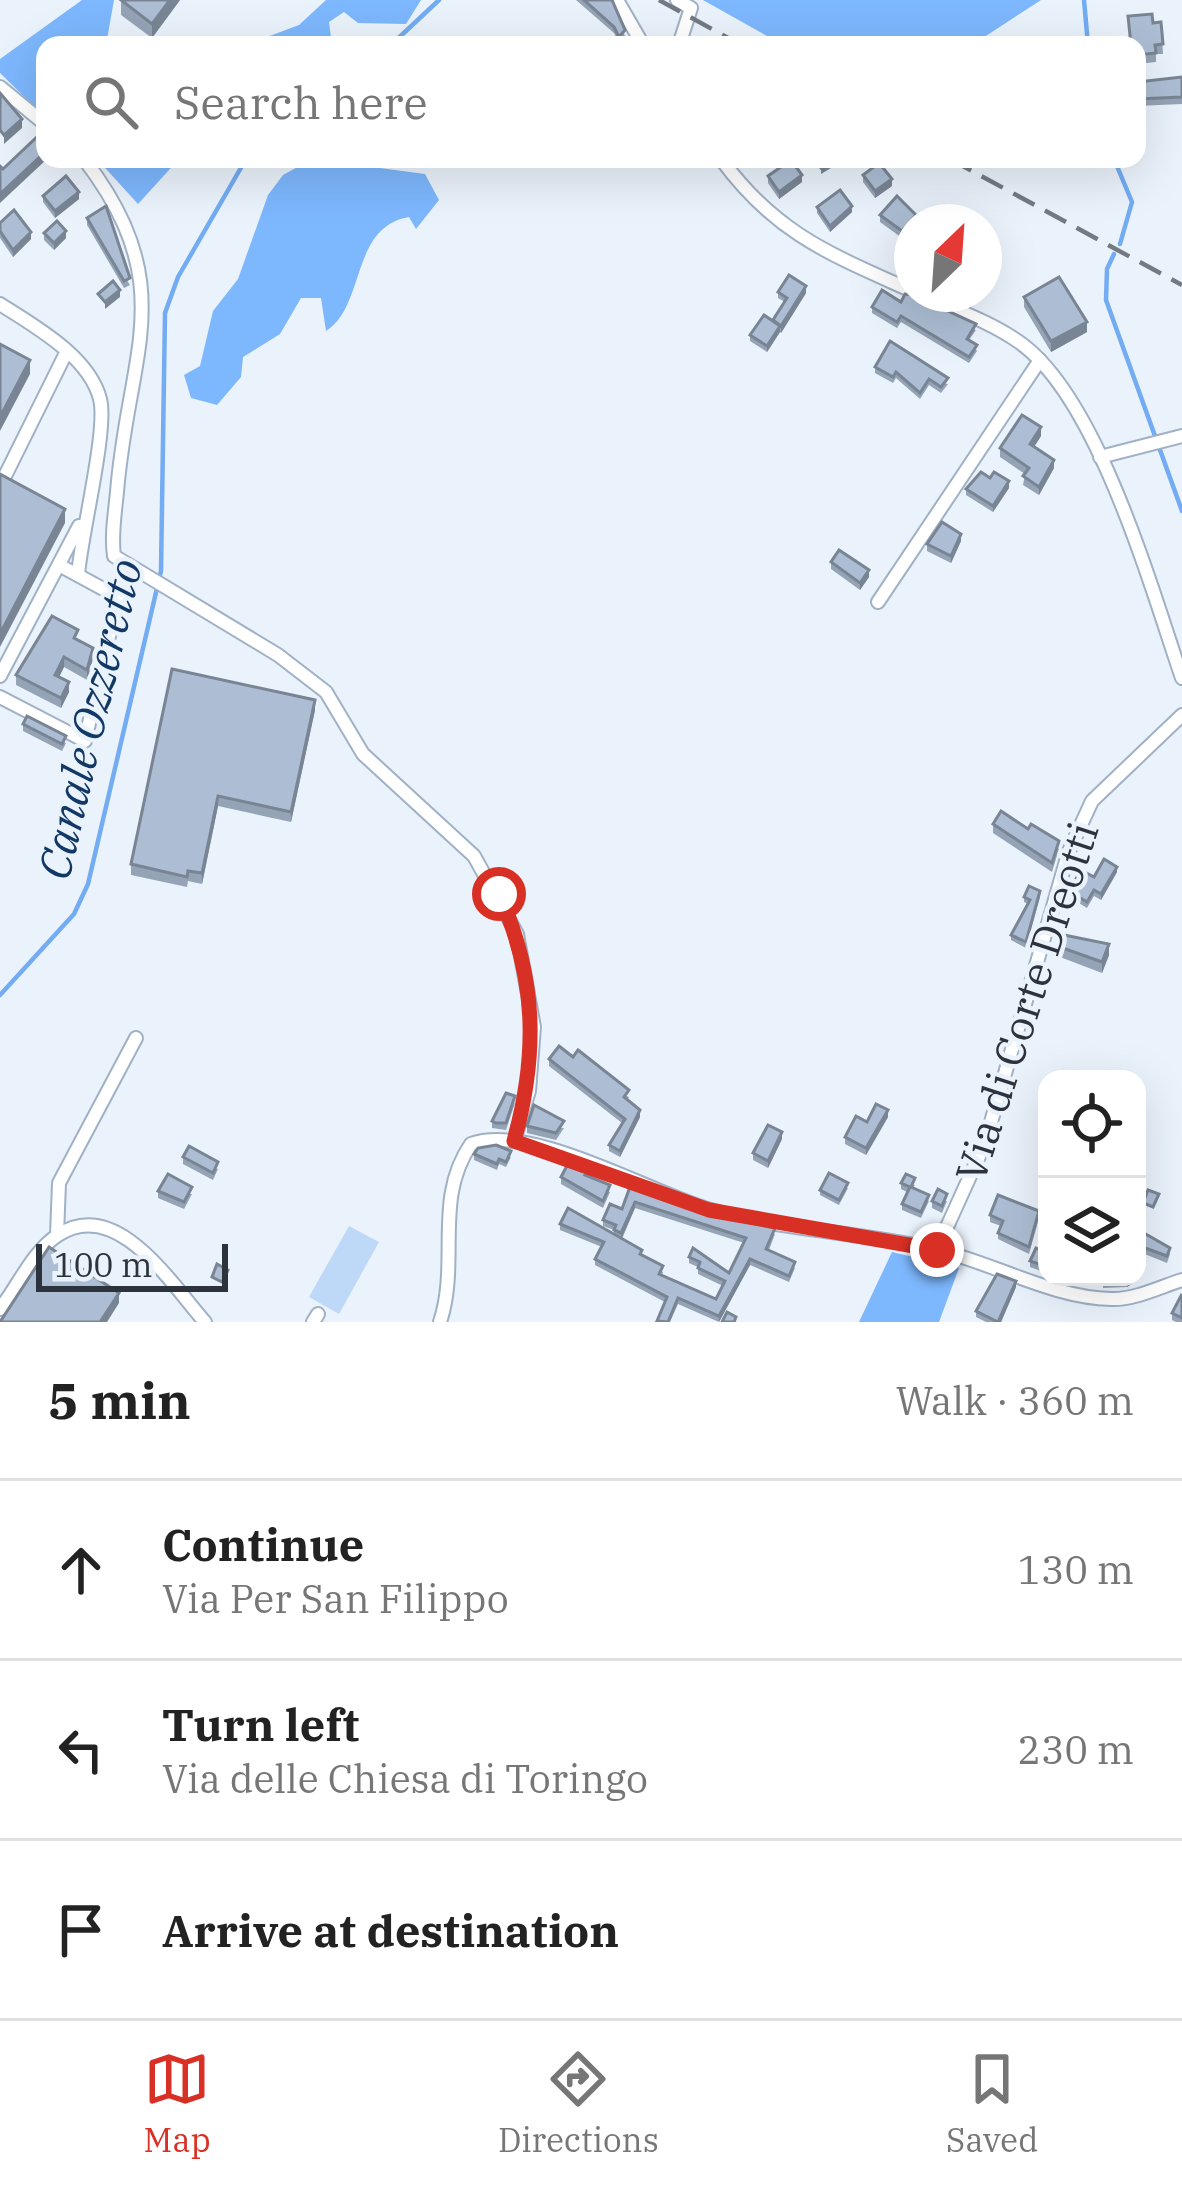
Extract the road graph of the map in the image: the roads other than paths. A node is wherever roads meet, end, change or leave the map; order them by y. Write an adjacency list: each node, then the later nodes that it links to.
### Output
1 (617, 0): 3 (street)
2 (677, 0): 4 (street)
3 (638, 36)
4 (684, 36)
5 (0, 87): 6 (street)
6 (36, 117)
7 (89, 168): 28 (street)
8 (729, 168): 9 (street)
9 (894, 282)
10 (0, 304): 12 (street)
11 (959, 312): 13 (street)
12 (66, 353): 16 (street); 19 (street)
13 (1040, 360): 15 (street); 22 (street)
14 (1175, 438): 15 (street)
15 (1100, 457): 24 (street)
16 (2, 477): 17 (street)
17 (24, 489)
18 (63, 510): 19 (street)
19 (82, 520): 20 (street); 21 (street)
20 (59, 565): 21 (street); 23 (street)
21 (78, 575): 25 (street)
22 (878, 602)
23 (0, 676)
24 (1182, 678)
25 (0, 697)
26 (1182, 715): 30 (street, Via di Corte Dreotti)
27 (136, 1038): 29 (street)
28 (514, 1141): 30 (street); 34 (street)
29 (57, 1235): 32 (street); 33 (street)
30 (937, 1250): 31 (street)
31 (1182, 1280)
32 (0, 1309)
33 (205, 1322)
34 (440, 1322)

